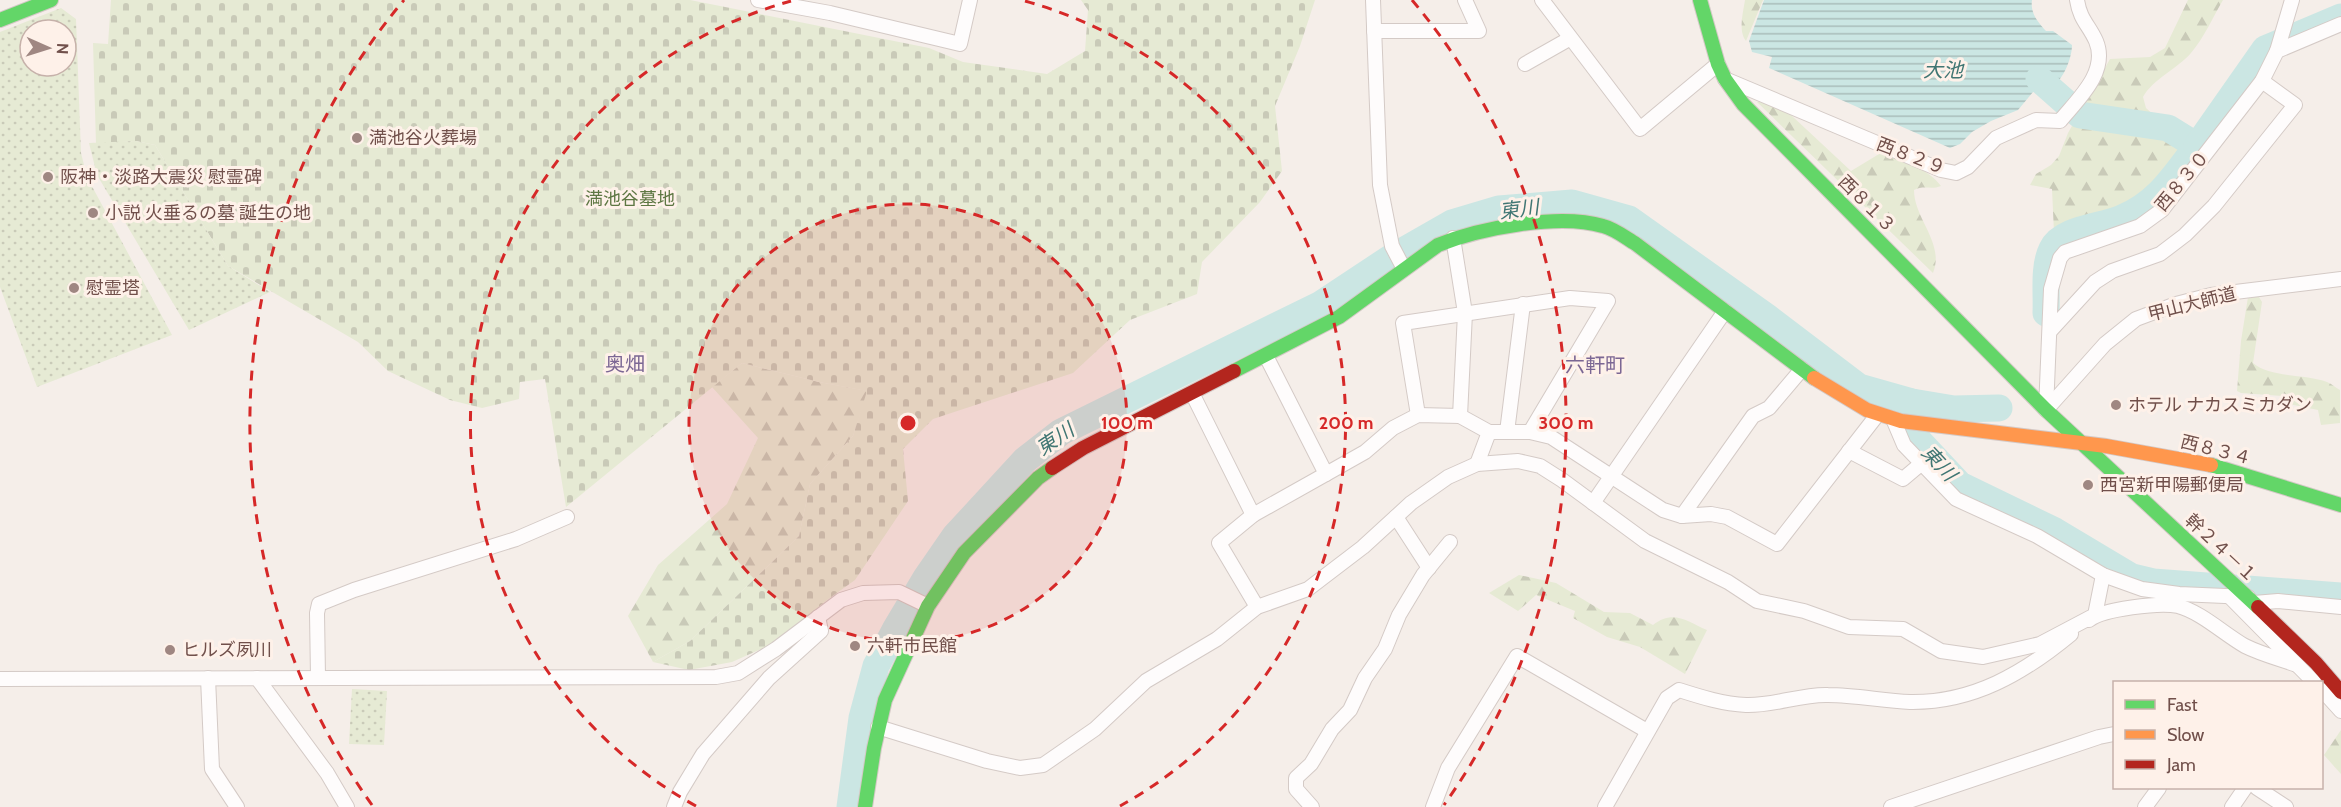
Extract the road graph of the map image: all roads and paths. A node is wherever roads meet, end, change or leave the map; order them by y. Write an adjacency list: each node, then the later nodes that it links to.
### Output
1 (50, 0): 11 (street)
2 (758, 0): 10 (street)
3 (970, 0): 10 (street)
4 (1372, 0): 13 (street)
5 (1465, 0): 13 (street)
6 (1542, 0): 14 (street)
7 (1700, 0): 17 (street, 西８１３)
8 (2077, 0): 18 (street, 西８２９)
9 (2292, 0): 15 (street, 西８３０)
10 (831, 7)
11 (0, 20)
12 (2341, 24): 15 (street)
13 (1374, 31): 21 (street)
14 (1569, 39): 16 (street); 17 (street)
15 (2279, 45): 19 (street, 西８３０)
16 (1525, 64)
17 (1718, 64): 18 (street, 西８１３)
18 (1725, 79): 30 (street, 西８１３)
19 (2262, 81): 26 (street, 西８３０); 26 (street)
20 (1453, 238): 21 (street); 24 (street, 西８３４); 25 (street)
21 (1404, 269): 27 (street)
22 (2341, 279): 30 (street, 甲山大師道)
23 (1523, 304): 25 (street); 36 (street); 37 (street)
24 (1725, 311): 28 (street, 西８３４); 43 (street)
25 (1466, 313): 32 (street); 33 (street)
26 (2051, 330): 30 (street, 西８３０)
27 (1266, 356): 29 (street); 42 (street)
28 (1802, 369): 31 (street, 西８３４); 47 (street)
29 (1192, 393): 46 (street); 56 (street)
30 (2046, 410): 38 (street, 幹２４－１)
31 (1878, 414): 34 (street, 西８３４); 39 (street)
32 (1418, 415): 33 (street); 42 (street)
33 (1460, 416): 35 (street)
34 (1893, 419): 38 (street, 西８３４); 40 (street)
35 (1489, 432): 36 (street); 41 (street)
36 (1507, 432): 37 (street)
37 (1530, 432): 43 (street)
38 (2080, 443): 45 (street, 西８３４); 53 (street, 幹２４－１)
39 (1849, 451): 40 (street); 47 (street)
40 (1922, 463): 52 (street)
41 (1477, 464): 44 (street); 49 (street)
42 (1326, 474): 46 (street)
43 (1611, 478): 44 (street); 47 (street)
44 (1593, 503): 59 (street)
45 (2341, 505)
46 (1254, 514): 57 (street)
47 (1682, 516)
48 (567, 517): 62 (street)
49 (1396, 517): 51 (street); 57 (street)
50 (1450, 542): 51 (street)
51 (1429, 568): 80 (street)
52 (2103, 575): 55 (street); 59 (street)
53 (2230, 589): 54 (street, 幹２４－１); 55 (street); 61 (street)
54 (2249, 599): 58 (street); 68 (street, 幹２４－１)
55 (2178, 600): 59 (street); 61 (street)
56 (923, 603): 60 (street); 70 (street)
57 (1257, 607): 70 (street)
58 (2341, 607)
59 (2094, 615): 71 (street)
60 (818, 617): 62 (street); 78 (street)
61 (2297, 665): 66 (street)
62 (318, 677): 64 (street)
63 (208, 678): 64 (street); 65 (street); 76 (street)
64 (257, 678): 77 (street)
65 (0, 679)
66 (2313, 681)
67 (2323, 691): 69 (street)
68 (2341, 692)
69 (2341, 711)
70 (878, 727): 79 (street)
71 (1647, 731): 81 (street); 82 (street)
72 (2113, 734): 83 (street)
73 (2157, 789): 84 (street)
74 (2244, 789): 85 (street)
75 (2259, 789): 86 (street)
76 (237, 807)
77 (347, 807)
78 (674, 807)
79 (866, 807)
80 (1312, 807)
81 (1433, 807)
82 (1605, 807)
83 (1891, 807)
84 (2145, 807)
85 (2232, 807)
86 (2286, 807)

